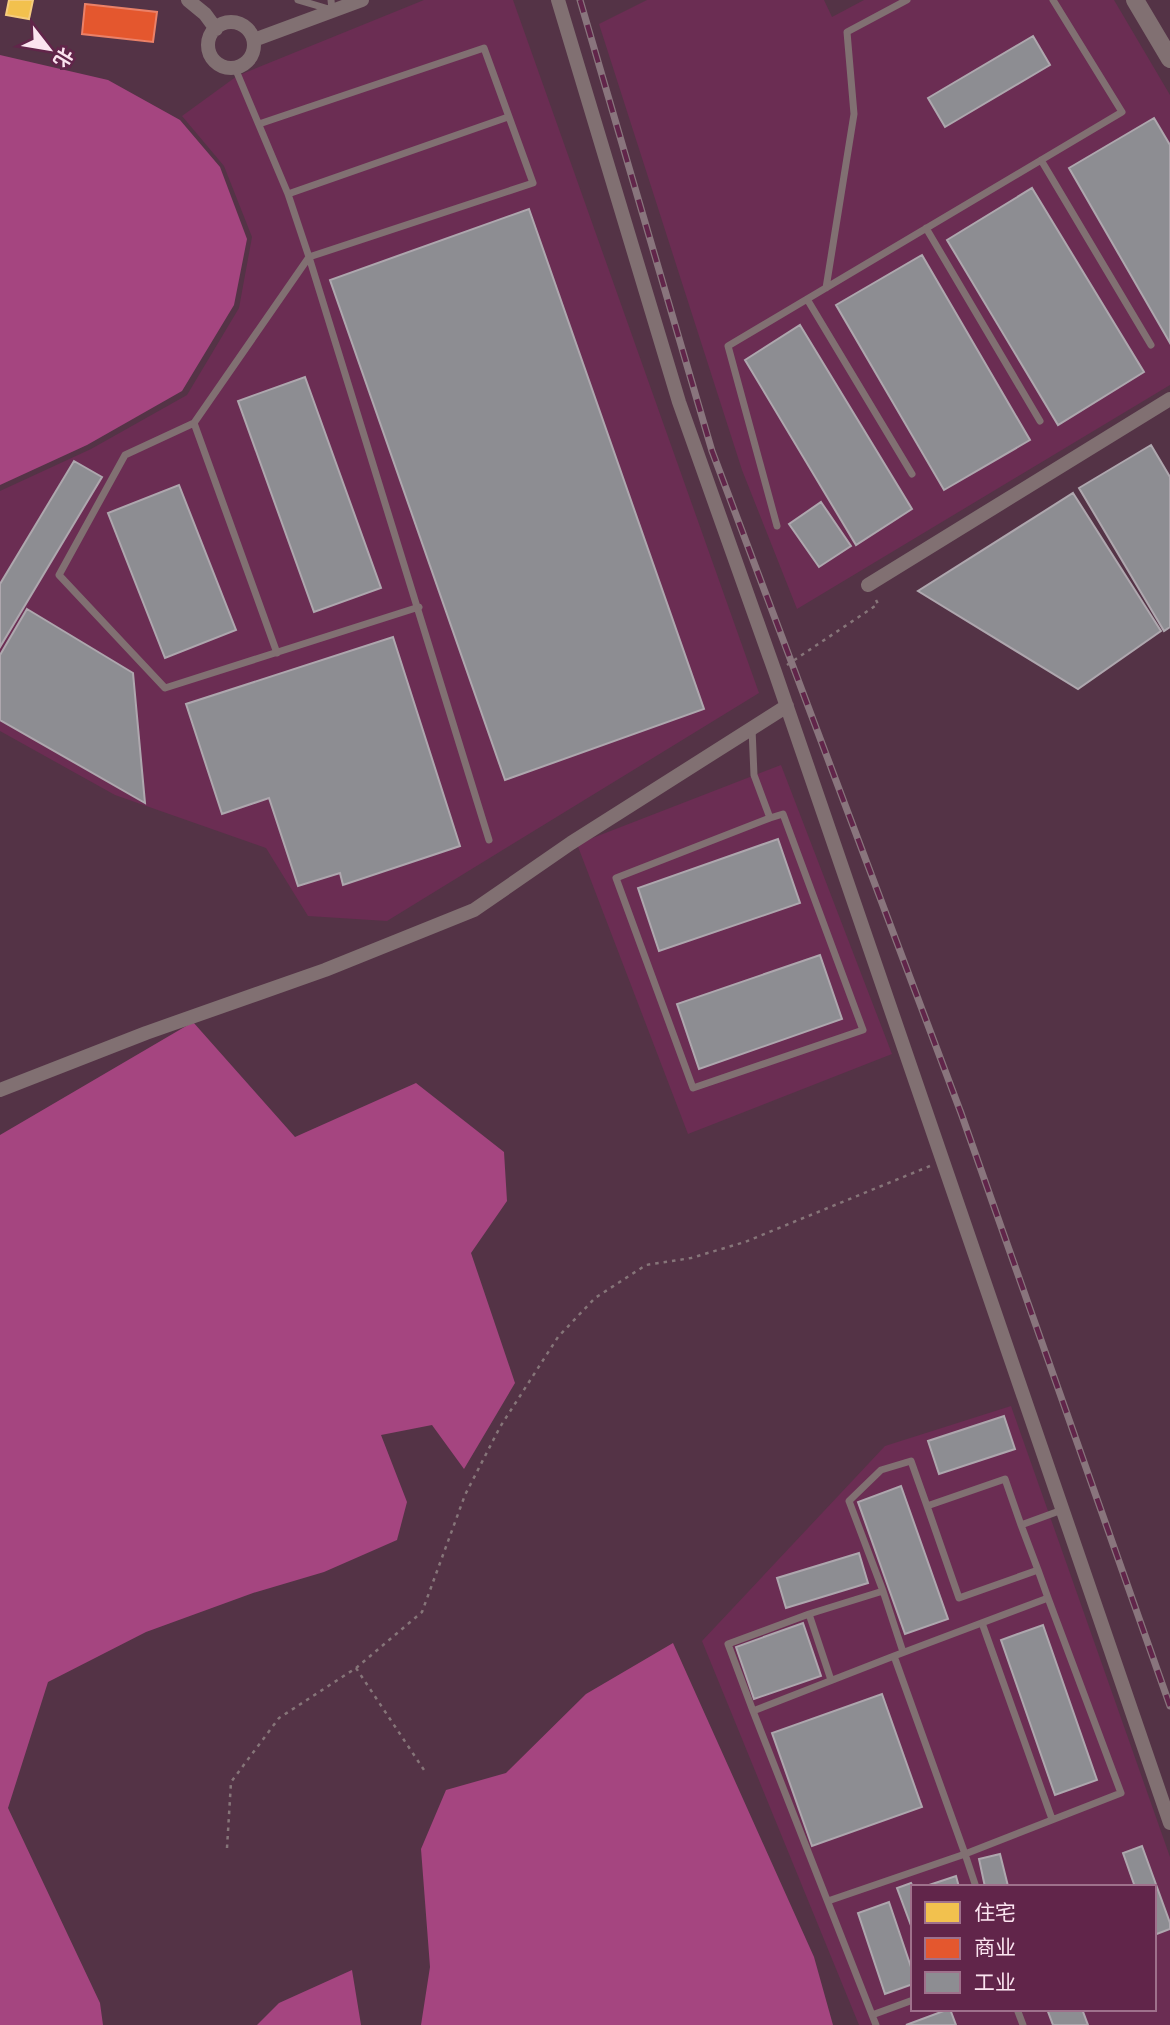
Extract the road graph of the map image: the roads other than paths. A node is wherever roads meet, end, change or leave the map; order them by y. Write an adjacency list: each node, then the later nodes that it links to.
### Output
1 (188, 0): 9 (street)
2 (298, 0): 8 (lane)
3 (362, 0): 8 (street)
4 (558, 0): 30 (street)
5 (906, 0): 19 (lane)
6 (1053, 0): 15 (lane)
7 (1135, 0): 11 (street)
8 (332, 5): 10 (street)
9 (216, 29): 10 (street); 12 (street)
10 (254, 40): 12 (street)
11 (1170, 59)
12 (235, 68): 14 (lane)
13 (508, 117): 14 (lane); 16 (lane); 18 (lane)
14 (259, 124): 16 (lane)
15 (1041, 160): 17 (lane); 21 (lane)
16 (288, 194): 18 (lane)
17 (926, 228): 19 (lane); 23 (lane)
18 (309, 257): 24 (lane); 28 (lane)
19 (826, 288): 20 (lane)
20 (807, 299): 25 (lane); 26 (lane)
21 (1151, 345)
22 (1170, 399): 27 (street)
23 (1041, 421)
24 (194, 423): 29 (lane); 29 (lane)
25 (912, 474)
26 (777, 526)
27 (868, 584)
28 (419, 607): 29 (lane); 33 (lane)
29 (276, 653)
30 (787, 706): 31 (street); 36 (street)
31 (752, 728): 32 (lane); 34 (street)
32 (770, 818): 32 (lane)
33 (489, 841)
34 (0, 1090)
35 (928, 1506): 37 (lane); 38 (lane); 39 (lane)
36 (1062, 1510): 37 (lane); 48 (street)
37 (1021, 1525): 38 (lane)
38 (1038, 1570): 40 (lane)
39 (883, 1591): 41 (lane); 43 (lane)
40 (1048, 1598): 42 (lane); 47 (lane)
41 (809, 1614): 45 (lane); 46 (lane)
42 (982, 1623): 43 (lane); 47 (lane)
43 (904, 1653): 44 (lane)
44 (894, 1656): 45 (lane); 49 (lane)
45 (831, 1680): 46 (lane)
46 (752, 1711): 51 (lane)
47 (1052, 1819): 49 (lane)
48 (1170, 1823)
49 (965, 1854): 50 (lane); 51 (lane)
50 (975, 1885)
51 (828, 1901): 53 (lane)
52 (911, 2001): 53 (lane)
53 (872, 2015): 54 (lane)
54 (876, 2025)

